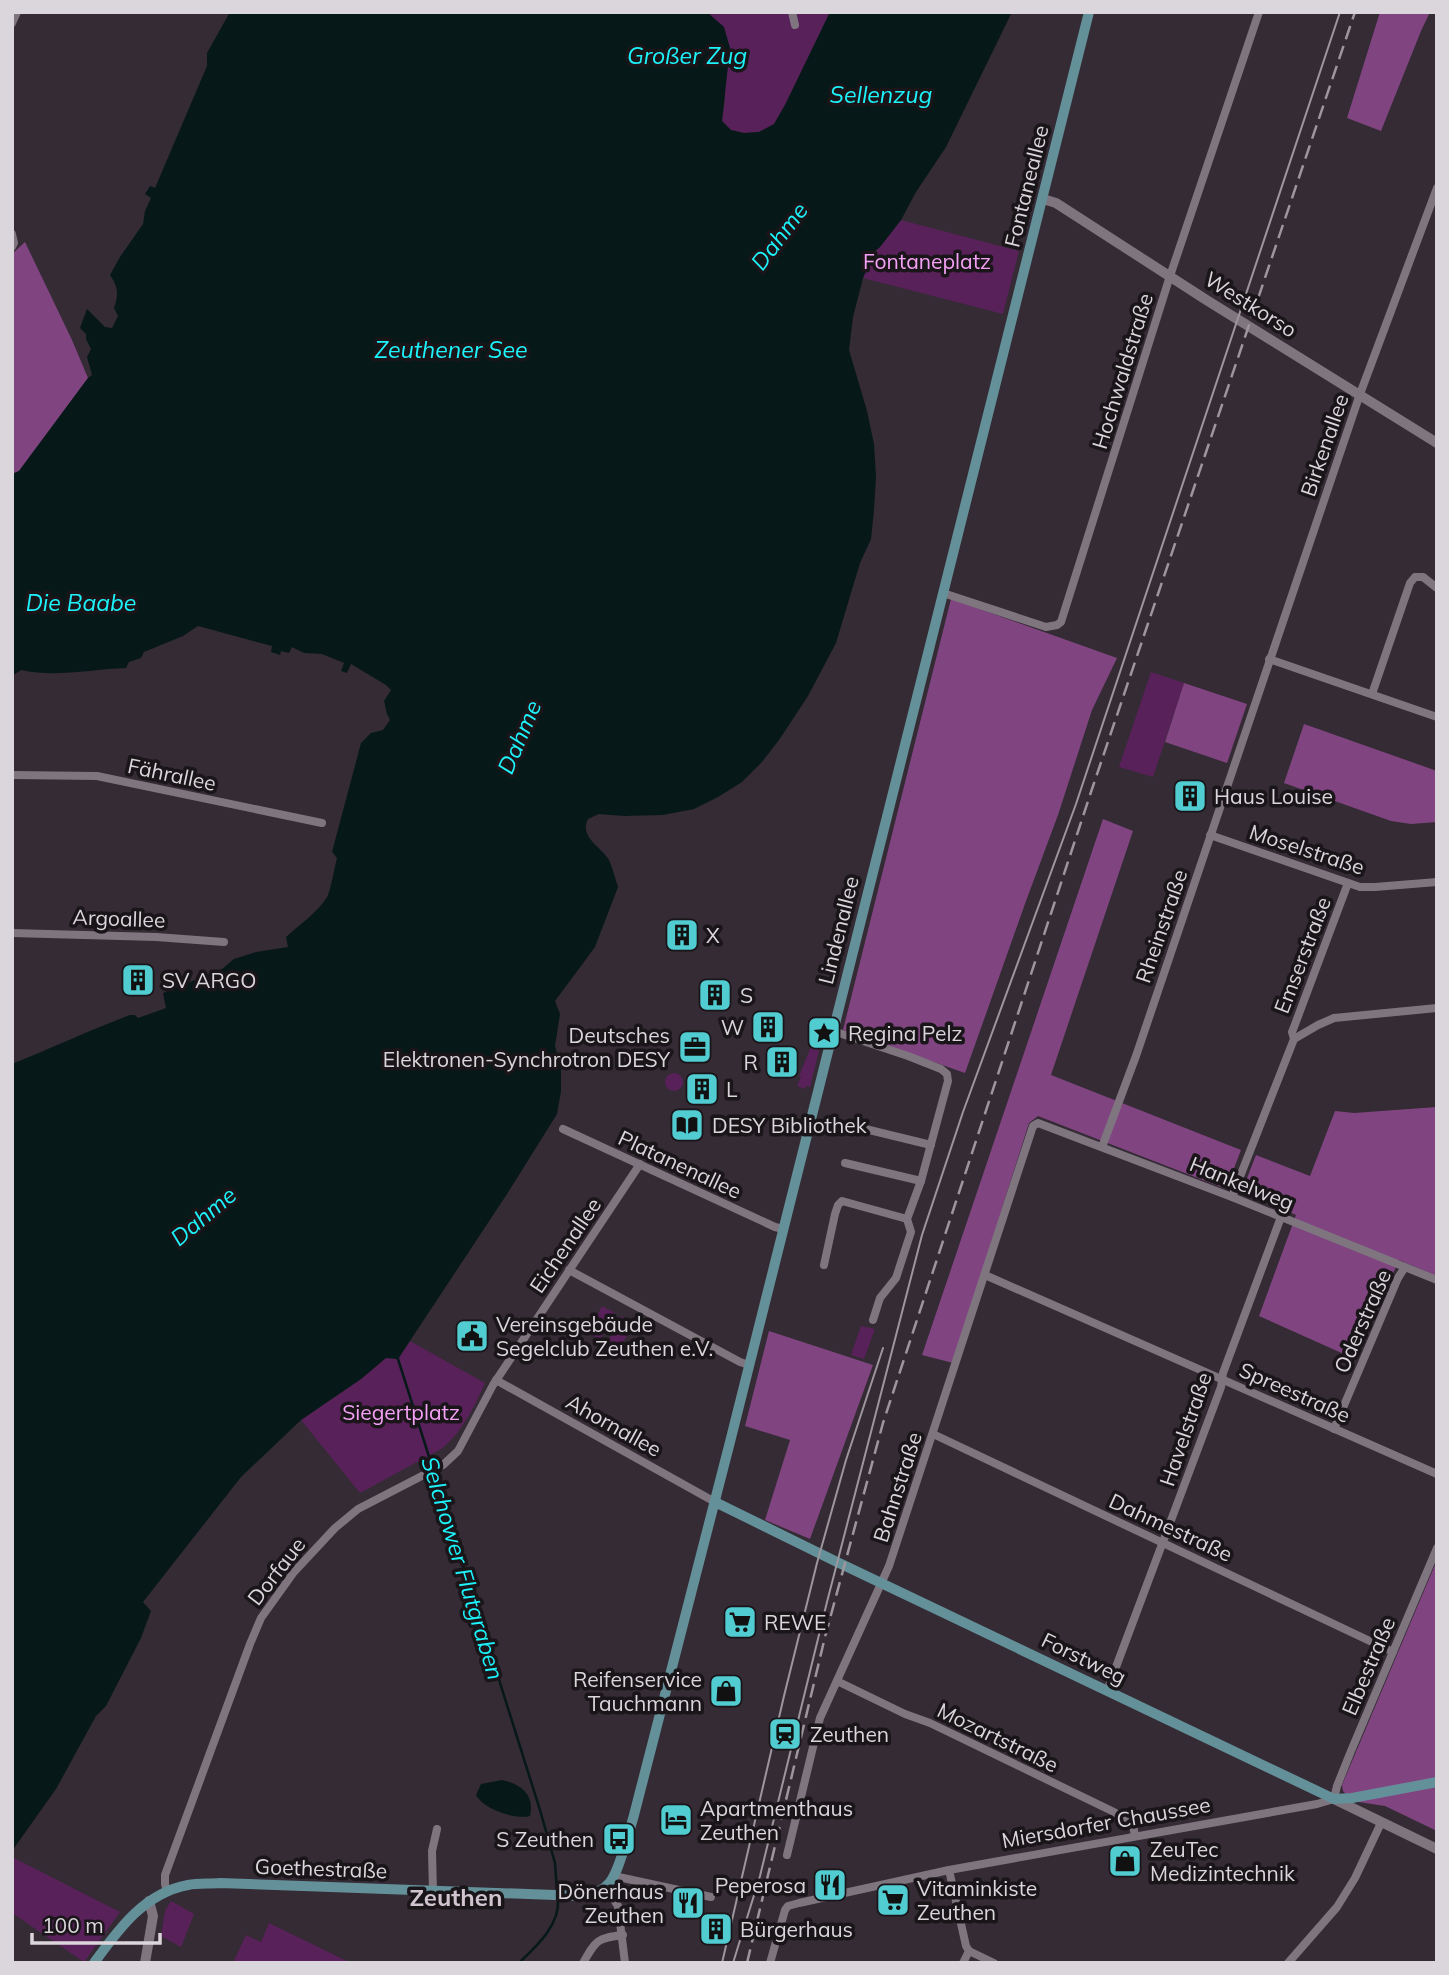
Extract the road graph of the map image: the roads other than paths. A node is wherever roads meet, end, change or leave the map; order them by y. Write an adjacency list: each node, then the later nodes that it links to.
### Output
1 (17, 12): 5 (street)
2 (792, 12): 6 (street)
3 (1089, 12): 8 (main road, Fontaneallee)
4 (1259, 12): 9 (street, Hochwaldstraße)
5 (12, 23)
6 (795, 25)
7 (1437, 188): 10 (street, Birkenallee)
8 (1043, 199): 9 (street, Westkorso); 12 (main road, Fontaneallee)
9 (1170, 276): 10 (street, Westkorso); 14 (street, Hochwaldstraße)
10 (1360, 394): 11 (street, Westkorso); 15 (street, Birkenallee)
11 (1437, 443)
12 (969, 490): 14 (main road, Lindenallee)
13 (1437, 588): 16 (street)
14 (943, 593): 27 (main road, Lindenallee)
15 (1269, 659): 16 (street); 17 (street, Birkenallee)
16 (1372, 694): 18 (street)
17 (1251, 715): 21 (street, Rheinstraße)
18 (1437, 717)
19 (12, 775): 20 (street, Fährallee)
20 (322, 823)
21 (1210, 835): 23 (street, Moselstraße); 33 (street, Rheinstraße)
22 (1437, 881): 23 (street, Moselstraße)
23 (1348, 883): 28 (street, Emserstraße)
24 (12, 933): 25 (street, Argoallee)
25 (224, 942)
26 (1437, 1008): 28 (street)
27 (833, 1031): 32 (street); 40 (main road, Lindenallee)
28 (1294, 1039): 37 (street, Emserstraße)
29 (853, 1126): 32 (street)
30 (1033, 1126): 33 (street, Hankelweg); 44 (street, Bahnstraße)
31 (564, 1129): 35 (street, Platanenallee)
32 (931, 1145): 36 (street)
33 (1102, 1147): 37 (street, Hankelweg)
34 (845, 1163): 36 (street)
35 (639, 1164): 40 (street, Platanenallee); 43 (street, Eichenallee)
36 (921, 1181): 39 (street)
37 (1233, 1197): 38 (street, Hankelweg)
38 (1281, 1217): 42 (street, Hankelweg); 49 (street, Havelstraße)
39 (907, 1219): 41 (street); 46 (street)
40 (783, 1229): 47 (main road, Lindenallee)
41 (824, 1265)
42 (1405, 1267): 45 (street, Hankelweg); 50 (street, Oderstraße)
43 (569, 1270): 47 (street); 48 (street, Eichenallee)
44 (985, 1275): 49 (street, Spreestraße); 51 (street, Bahnstraße)
45 (1437, 1280)
46 (873, 1320)
47 (750, 1365): 53 (main road, Lindenallee)
48 (496, 1380): 53 (street, Ahornallee); 70 (street, Dorfaue)
49 (1222, 1380): 50 (street, Spreestraße); 54 (street, Havelstraße)
50 (1334, 1429): 52 (street, Spreestraße)
51 (933, 1434): 54 (street, Dahmestraße); 56 (street, Bahnstraße)
52 (1437, 1474)
53 (715, 1502): 56 (main road, Forstweg); 68 (main road)
54 (1163, 1543): 57 (street, Dahmestraße); 59 (street, Havelstraße)
55 (1437, 1548): 57 (street, Elbestraße)
56 (881, 1583): 58 (street, Bahnstraße); 59 (main road, Forstweg)
57 (1393, 1652): 61 (street, Elbestraße)
58 (837, 1681): 64 (street, Mozartstraße); 66 (street, Bahnstraße)
59 (1107, 1691): 61 (main road, Forstweg)
60 (1437, 1782): 61 (main road, Miersdorfer Chaussee)
61 (1334, 1799): 62 (street, Forstweg); 64 (street, Miersdorfer Chaussee)
62 (1381, 1823): 65 (street, Forstweg); 83 (street)
63 (437, 1829): 71 (street)
64 (1135, 1836): 67 (street, Miersdorfer Chaussee)
65 (1437, 1849)
66 (787, 1855)
67 (950, 1870): 75 (street); 80 (street, Miersdorfer Chaussee)
68 (614, 1877): 69 (main road); 72 (street)
69 (606, 1887): 71 (main road, Goethestraße); 74 (street)
70 (167, 1892): 71 (main road, Goethestraße); 73 (main road, Goethestraße)
71 (433, 1892)
72 (710, 1897)
73 (149, 1901): 76 (main road, Goethestraße); 77 (street)
74 (623, 1934): 78 (street); 79 (street)
75 (969, 1951): 81 (street); 82 (street)
76 (94, 1963)
77 (145, 1963)
78 (583, 1963)
79 (625, 1963)
80 (770, 1963)
81 (963, 1963)
82 (994, 1963)
83 (1288, 1963)

